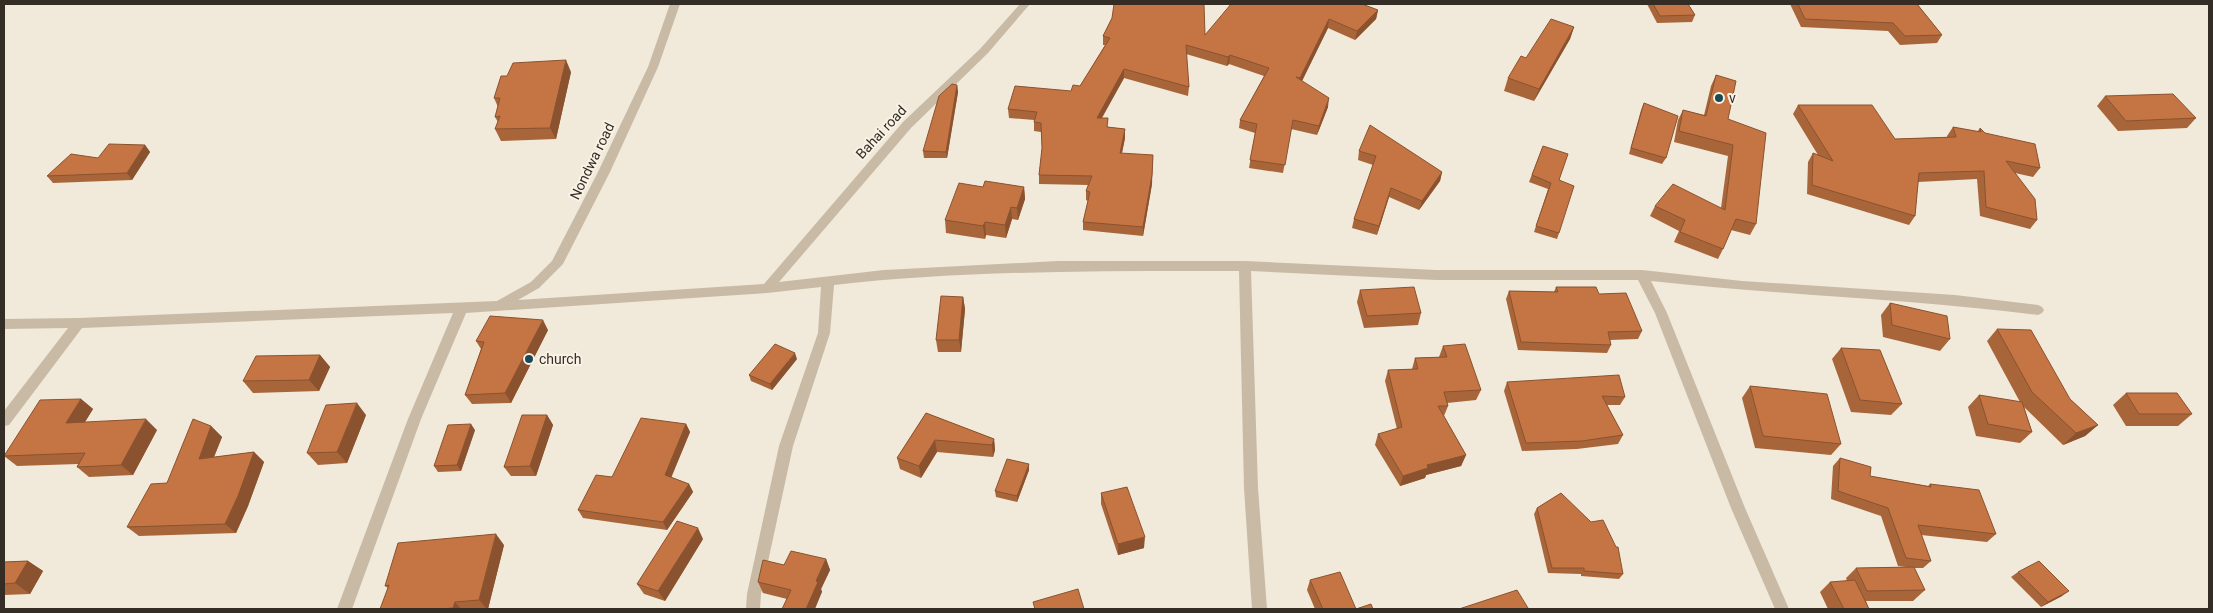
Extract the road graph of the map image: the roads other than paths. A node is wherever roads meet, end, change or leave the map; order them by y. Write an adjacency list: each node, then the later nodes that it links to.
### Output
1 (675, 4): 7 (street, Nondwa road)
2 (1025, 4): 6 (street, Bahai road)
3 (1245, 266): 4 (street); 5 (street); 15 (street)
4 (1642, 275): 9 (street); 16 (street)
5 (828, 281): 6 (street); 14 (street)
6 (767, 288): 7 (street)
7 (499, 304): 8 (street)
8 (462, 308): 10 (street); 13 (street)
9 (2038, 310)
10 (79, 323): 11 (street); 12 (street)
11 (4, 324)
12 (4, 421)
13 (345, 609)
14 (753, 609)
15 (1260, 609)
16 (1782, 609)

